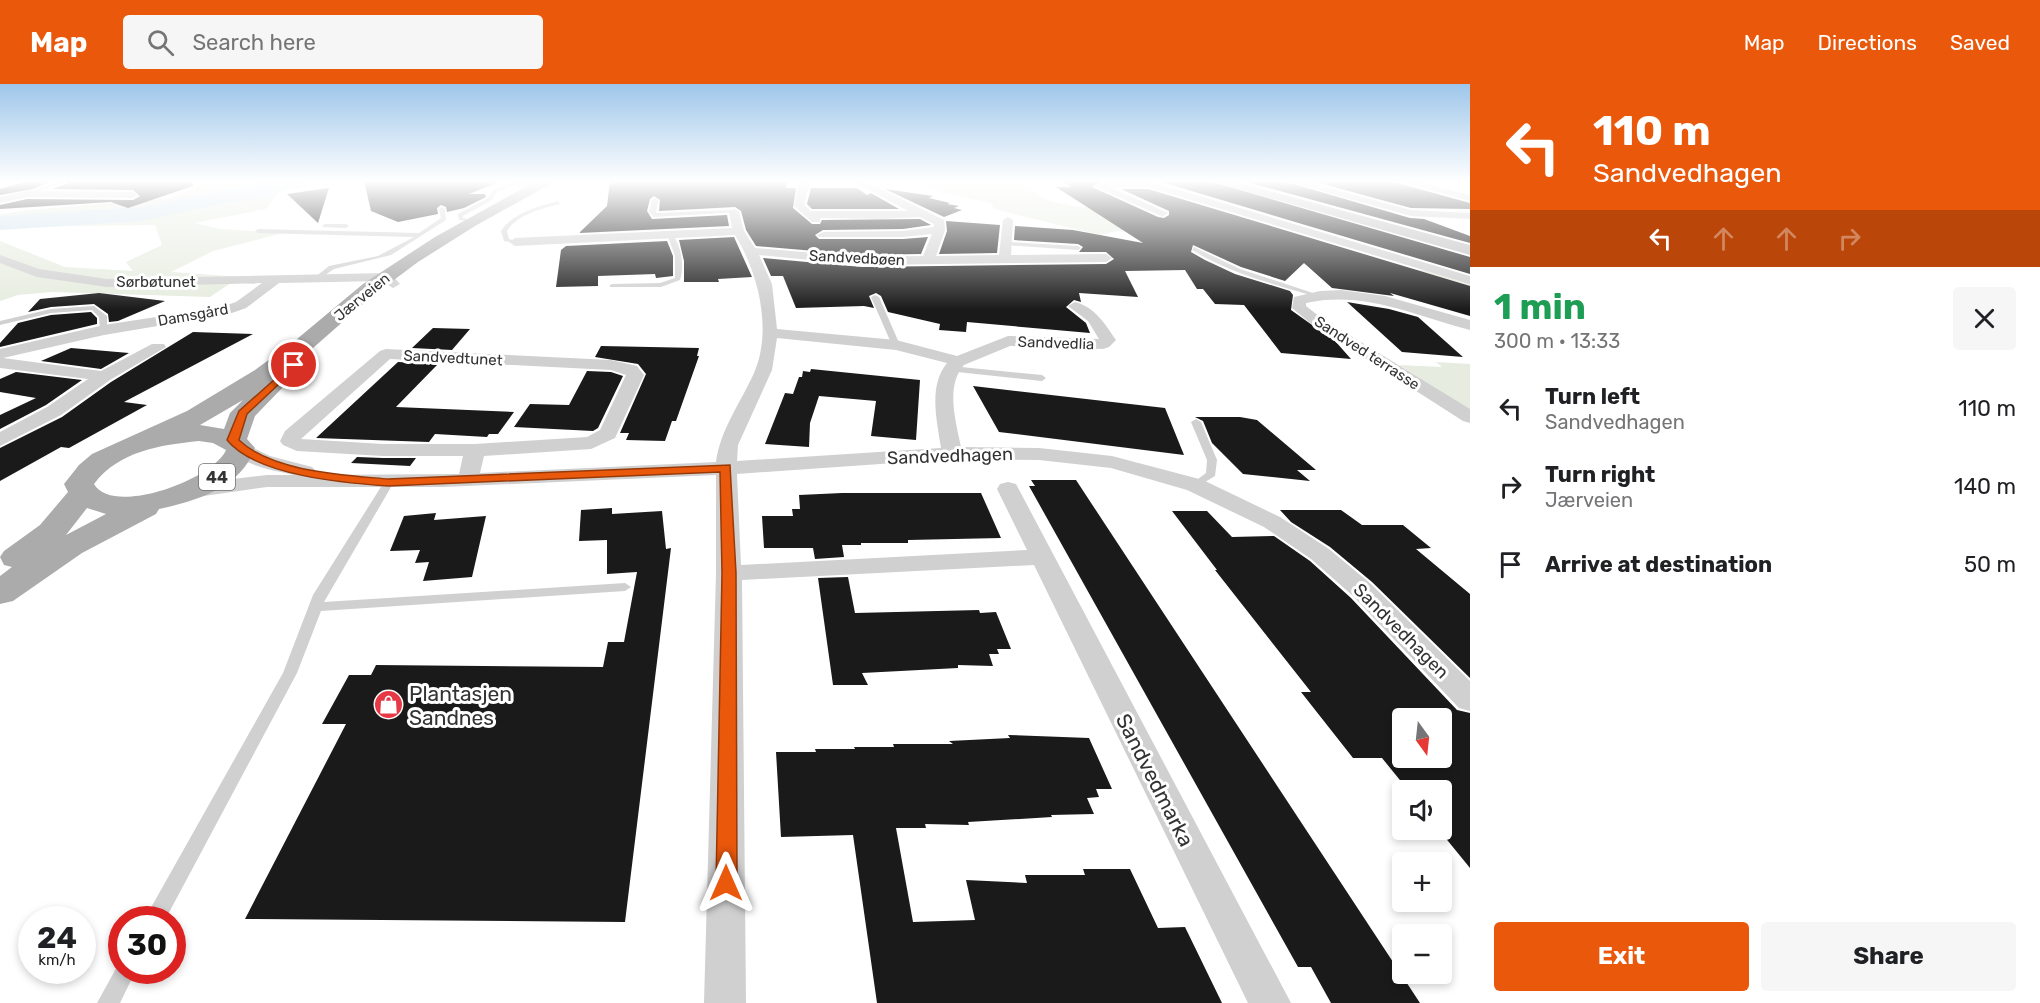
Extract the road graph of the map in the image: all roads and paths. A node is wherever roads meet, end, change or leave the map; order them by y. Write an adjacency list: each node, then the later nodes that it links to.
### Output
1 (437, 224): 12 (lane)
2 (467, 224): 33 (main road, Jærveien / 44)
3 (481, 224): 33 (main road, Jærveien / 44)
4 (510, 224): 19 (lane)
5 (737, 224): 15 (street)
6 (817, 224): 18 (street)
7 (940, 224): 13 (street)
8 (1008, 224): 20 (street)
9 (1282, 224): 31 (street)
10 (1374, 224): 23 (street)
11 (324, 226): 12 (lane)
12 (428, 230): 17 (lane)
13 (939, 230): 18 (street); 29 (street, Sandvedbøen)
14 (258, 231): 17 (lane)
15 (738, 231): 16 (street); 24 (street)
16 (670, 234): 19 (street); 34 (lane)
17 (419, 235): 30 (lane)
18 (823, 235): 25 (street)
19 (515, 242)
20 (1006, 244): 21 (lane); 28 (street)
21 (1078, 248)
22 (1194, 249): 35 (lane)
23 (1470, 250)
24 (751, 251): 25 (street, Sandvedbøen); 41 (street)
25 (830, 258): 29 (street, Sandvedbøen)
26 (1106, 258): 28 (street, Sandvedbøen)
27 (0, 259): 32 (street, Sørbøtunet)
28 (1005, 259): 29 (street, Sandvedbøen)
29 (928, 260)
30 (316, 279): 32 (street, Sørbøtunet); 33 (street, Sørbøtunet)
31 (1470, 280)
32 (274, 281): 40 (street, Damsgård)
33 (384, 282): 52 (main road, Jærveien / 44); 53 (main road, Jærveien / 44)
34 (612, 286)
35 (1316, 295): 39 (street, Sandved terrasse); 49 (street, Sandved terrasse)
36 (875, 297): 42 (lane)
37 (1075, 306): 46 (street, Sandvedlia)
38 (0, 323): 40 (lane)
39 (1470, 326)
40 (104, 330): 44 (street, Damsgård)
41 (770, 333): 42 (street, Sandvedlia); 56 (street)
42 (896, 345): 46 (street, Sandvedlia)
43 (158, 347): 47 (street)
44 (0, 354)
45 (0, 363): 47 (street)
46 (955, 365): 48 (lane, Sandvedlia); 55 (street)
47 (104, 376): 51 (street)
48 (1041, 378)
49 (1470, 417)
50 (1196, 422): 60 (lane)
51 (0, 440)
52 (149, 440): 53 (main road, 44); 62 (main road, 44)
53 (237, 444): 57 (street, Sandvedhagen); 63 (main road, 44)
54 (475, 450): 54 (street, Sandvedtunet); 58 (street)
55 (952, 453): 56 (street, Sandvedhagen); 60 (street, Sandvedhagen)
56 (726, 468): 58 (street, Sandvedhagen); 66 (street)
57 (349, 479): 59 (street, Sandvedhagen); 63 (street, Sandvedhagen)
58 (468, 480): 59 (street, Sandvedhagen)
59 (388, 482): 69 (lane)
60 (1195, 485): 70 (street, Sandvedhagen)
61 (1008, 489): 64 (street, Sandvedmarka)
62 (83, 493): 63 (main road, 44); 65 (main road, 44)
63 (176, 495): 68 (main road, 44)
64 (1041, 557): 66 (street); 75 (street, Sandvedmarka)
65 (0, 570)
66 (729, 573): 74 (street)
67 (625, 587): 69 (lane)
68 (0, 593)
69 (315, 607): 71 (lane)
70 (1470, 700)
71 (162, 906)
72 (118, 984): 73 (lane)
73 (108, 1003)
74 (725, 1003)
75 (1270, 1003)

